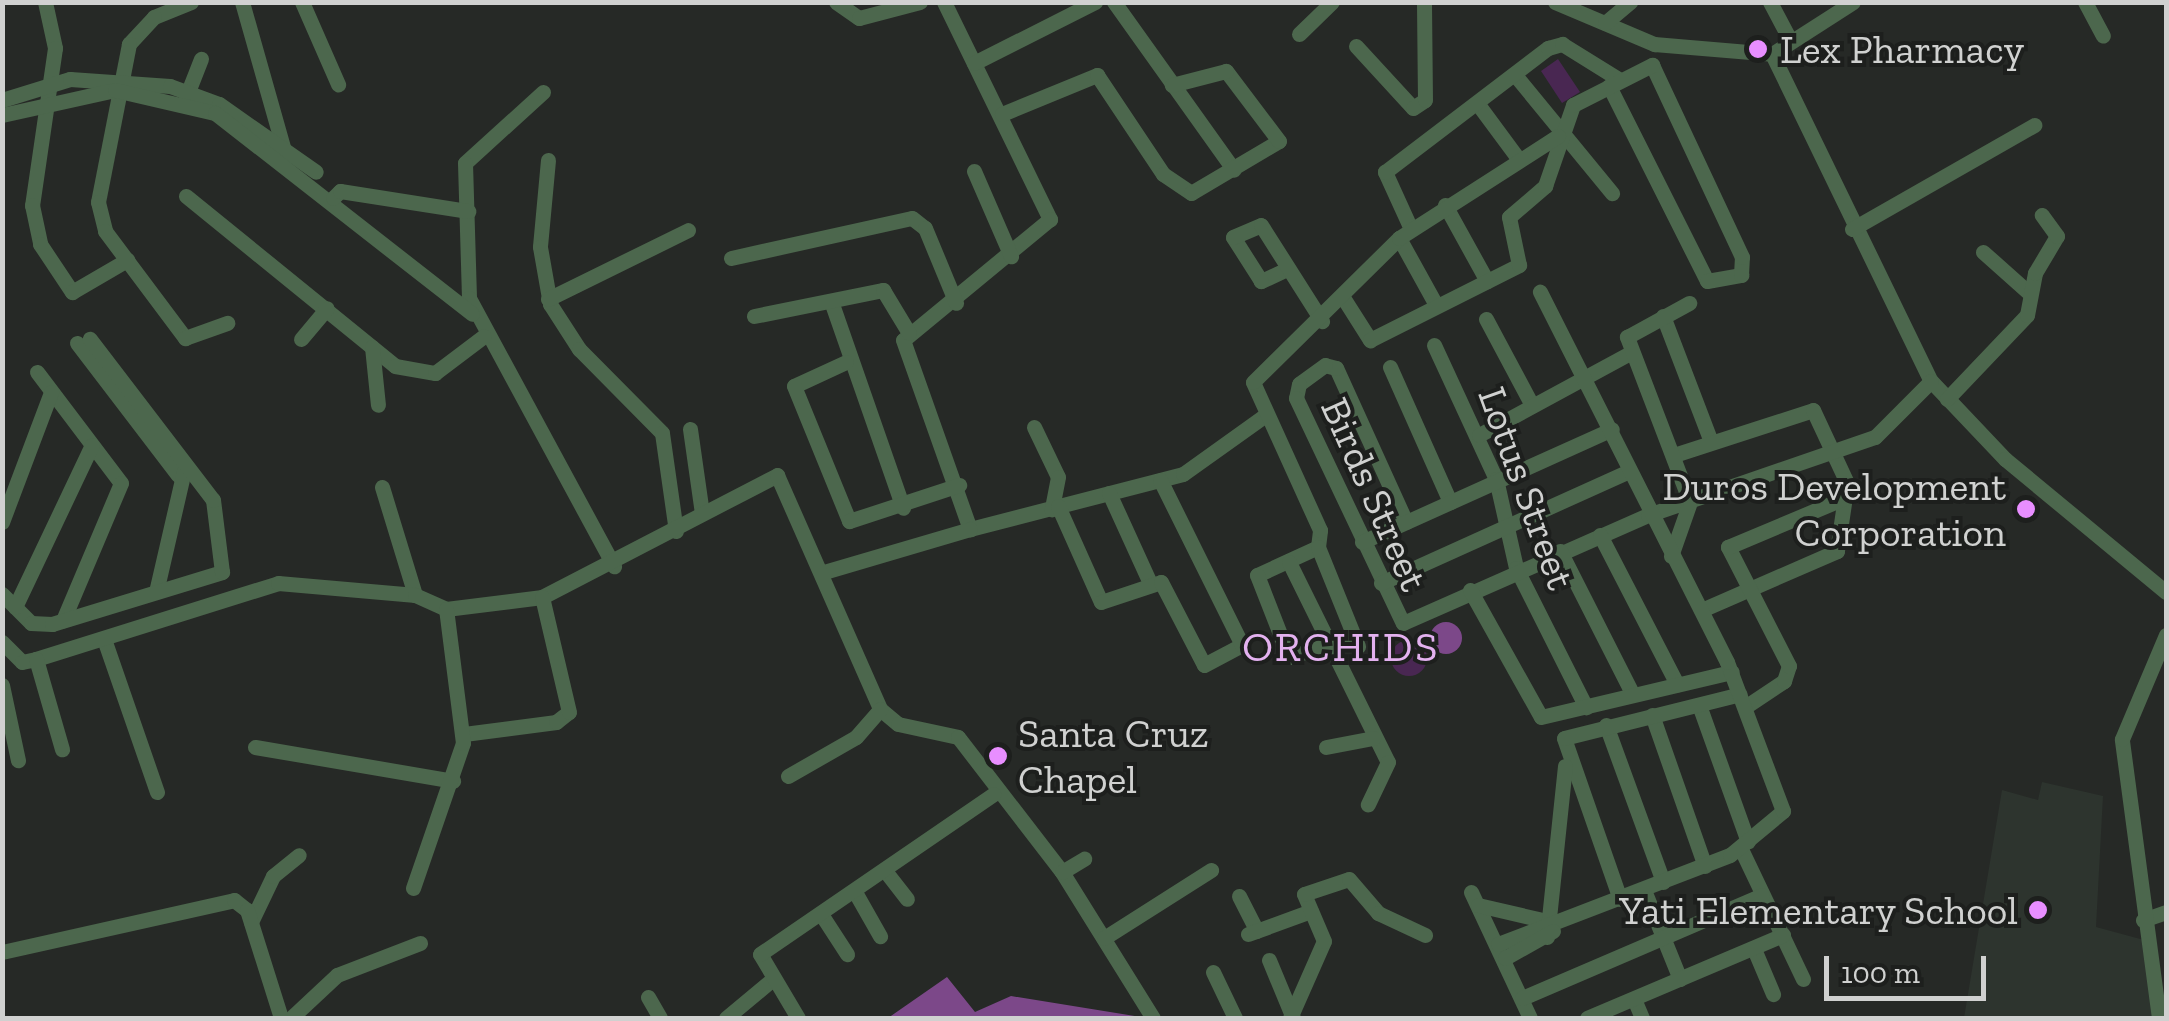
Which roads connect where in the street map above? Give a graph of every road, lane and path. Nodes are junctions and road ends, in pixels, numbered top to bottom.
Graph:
1 (45, 2) edge
2 (191, 2) edge
3 (242, 2) edge
4 (302, 2) edge
5 (836, 2) edge
6 (920, 2) edge
7 (1094, 2) edge
8 (1114, 2) edge
9 (1332, 2) edge
10 (1424, 2) edge
11 (1555, 2) edge
12 (1630, 2) edge
13 (1770, 2) edge
14 (1853, 2) edge
15 (2085, 2) edge
16 (950, 4) edge
17 (875, 8) edge
18 (1606, 23) junction
19 (1299, 34) dead end
20 (2103, 36) dead end
21 (1790, 40) junction
22 (1654, 44) junction
23 (1356, 46) dead end
24 (1772, 54) junction
25 (200, 59) dead end
26 (974, 63) junction
27 (1421, 65) junction
28 (1652, 66) junction
29 (1515, 75) junction
30 (1393, 80) junction
31 (1615, 83) junction
32 (338, 84) dead end
33 (122, 85) junction
34 (1172, 85) junction
35 (50, 90) junction
36 (542, 92) dead end
37 (186, 96) junction
38 (2, 100) edge
39 (1478, 103) junction
40 (1002, 114) junction
41 (2, 115) edge
42 (2034, 125) dead end
43 (1558, 136) junction
44 (281, 150) junction
45 (1517, 157) junction
46 (548, 160) dead end
47 (1234, 170) junction
48 (974, 171) dead end
49 (1612, 192) dead end
50 (336, 194) junction
51 (186, 196) dead end
52 (1445, 206) junction
53 (468, 211) junction
54 (2042, 215) dead end
55 (1852, 229) junction
56 (688, 230) dead end
57 (1405, 233) junction
58 (1983, 252) dead end
59 (1011, 256) junction
60 (731, 258) dead end
61 (127, 260) junction
62 (1288, 269) dead end
63 (1487, 280) junction
64 (1540, 292) dead end
65 (2029, 294) junction
66 (548, 299) junction
67 (1344, 299) junction
68 (831, 301) junction
69 (956, 303) junction
70 (1689, 303) dead end
71 (1436, 305) junction
72 (470, 306) junction
73 (326, 308) junction
74 (754, 316) dead end
75 (1663, 316) junction
76 (1486, 319) dead end
77 (1322, 320) junction
78 (227, 323) dead end
79 (909, 333) junction
80 (484, 336) junction
81 (301, 339) dead end
82 (83, 341) dead end
83 (1434, 345) dead end
84 (372, 347) junction
85 (1632, 352) junction
86 (846, 362) junction
87 (1390, 367) dead end
88 (37, 372) dead end
89 (1586, 378) junction
90 (1931, 381) junction
91 (51, 392) junction
92 (1947, 399) junction
93 (378, 405) dead end
94 (1532, 405) junction
95 (1264, 416) junction
96 (1034, 427) dead end
97 (690, 429) dead end
98 (1612, 429) junction
99 (1478, 435) junction
100 (1712, 442) junction
101 (92, 445) junction
102 (1836, 452) junction
103 (1674, 455) junction
104 (1629, 471) junction
105 (184, 472) junction
106 (1160, 480) junction
107 (1496, 480) junction
108 (959, 485) junction
109 (382, 488) dead end
110 (1109, 494) junction
111 (1847, 497) junction
112 (1450, 502) junction
113 (1690, 502) junction
114 (903, 508) junction
115 (1055, 508) junction
116 (702, 513) junction
117 (1648, 514) junction
118 (2, 522) edge
119 (1406, 522) junction
120 (1507, 523) junction
121 (970, 529) junction
122 (676, 531) junction
123 (1600, 535) junction
124 (1362, 542) junction
125 (1318, 547) junction
126 (1560, 551) junction
127 (1671, 556) junction
128 (1289, 562) junction
129 (614, 566) junction
130 (1516, 568) junction
131 (824, 572) junction
132 (1150, 583) junction
133 (1380, 583) junction
134 (1470, 590) junction
135 (1744, 590) junction
136 (155, 592) junction
137 (2166, 592) edge
138 (2, 594) edge
139 (416, 595) junction
140 (542, 598) junction
141 (15, 607) junction
142 (446, 608) junction
143 (1701, 610) junction
144 (63, 620) junction
145 (154, 624) junction
146 (2166, 635) edge
147 (104, 638) junction
148 (2, 642) edge
149 (1329, 646) junction
150 (36, 659) junction
151 (1732, 672) junction
152 (1677, 684) junction
153 (2, 686) edge
154 (1633, 695) junction
155 (1742, 700) junction
156 (1699, 705) junction
157 (1586, 707) junction
158 (880, 709) junction
159 (1652, 714) junction
160 (1606, 725) junction
161 (464, 734) junction
162 (1373, 738) junction
163 (256, 747) dead end
164 (1326, 748) dead end
165 (62, 749) dead end
166 (1565, 757) junction
167 (18, 760) dead end
168 (788, 776) dead end
169 (453, 781) junction
170 (157, 792) dead end
171 (994, 794) junction
172 (1368, 804) dead end
173 (1744, 845) junction
174 (299, 855) dead end
175 (1084, 859) dead end
176 (1705, 866) junction
177 (1211, 870) dead end
178 (886, 872) junction
179 (1062, 872) junction
180 (1664, 882) junction
181 (413, 888) dead end
182 (1644, 890) junction
183 (855, 892) junction
184 (1762, 895) junction
185 (1240, 896) dead end
186 (907, 899) dead end
187 (1620, 899) junction
188 (1312, 911) junction
189 (2166, 912) edge
190 (821, 914) junction
191 (2143, 920) junction
192 (251, 922) junction
193 (1553, 926) junction
194 (1425, 935) dead end
195 (880, 936) dead end
196 (1666, 936) junction
197 (1782, 936) junction
198 (1104, 938) junction
199 (420, 943) dead end
200 (1754, 949) junction
201 (1501, 951) junction
202 (2, 952) edge
203 (847, 954) dead end
204 (1268, 960) dead end
205 (1212, 972) dead end
206 (774, 978) junction
207 (1803, 978) dead end
208 (1680, 979) junction
209 (1774, 994) dead end
210 (648, 997) dead end
211 (1522, 998) junction
212 (1634, 999) junction
213 (281, 1018) edge
214 (291, 1018) edge
215 (660, 1018) edge
216 (726, 1018) edge
217 (798, 1018) edge
218 (1153, 1018) edge
219 (1235, 1018) edge
220 (1291, 1018) edge
221 (1530, 1018) edge
222 (1587, 1018) edge
223 (1642, 1018) edge
224 (2159, 1018) edge

1 - 35 street
2 - 33 street
3 - 44 street
4 - 32 street
5 - 17 street
6 - 17 street
7 - 26 street
8 - 34 street
9 - 19 street
10 - 27 street
11 - 18 street
12 - 18 street
13 - 21 street
14 - 21 street
15 - 20 street
16 - 26 street
18 - 22 street
21 - 24 street
22 - 24 street
22 - 28 street
23 - 30 street
24 - 55 street
25 - 37 street
26 - 40 street
27 - 30 street
27 - 30 street
28 - 31 street
28 - 31 street
29 - 31 street
29 - 39 street
29 - 43 street
31 - 43 street
33 - 35 street
33 - 37 street
33 - 61 street
34 - 47 street
34 - 47 street
35 - 38 street
35 - 41 street
35 - 61 street
36 - 53 street
37 - 44 street
39 - 45 street
39 - 57 street
40 - 47 street
40 - 59 street
42 - 55 street
43 - 45 street
43 - 49 street
43 - 63 street
44 - 50 street
45 - 52 street
46 - 66 street
48 - 59 street
50 - 53 street
50 - 72 street
51 - 73 street
52 - 57 street
52 - 63 street
53 - 72 street
54 - 65 street
55 - 90 street
56 - 66 street
57 - 67 street
57 - 71 street
58 - 65 street
59 - 69 street
60 - 69 street
61 - 78 street
62 - 77 street
63 - 71 street
64 - 89 street
65 - 92 street
66 - 122 street
67 - 71 street
67 - 77 street
68 - 74 street
68 - 79 street
68 - 86 street
69 - 79 street
70 - 75 street
72 - 80 street
73 - 81 street
73 - 84 street
75 - 85 street
75 - 100 street
76 - 94 street
77 - 95 street
79 - 108 street
80 - 84 street
80 - 129 street
82 - 105 street
83 - 99 street, Lotus Street
84 - 93 street
85 - 89 street
85 - 103 street
86 - 114 street
86 - 114 street
87 - 112 street
88 - 91 street
89 - 94 street
89 - 98 street
90 - 92 street
90 - 102 street
91 - 101 street
91 - 118 street
92 - 137 street
94 - 99 street
95 - 106 street
95 - 125 street
96 - 115 street
97 - 116 street
98 - 104 street
98 - 107 street
99 - 107 street, Lotus Street
100 - 102 street
100 - 103 street
101 - 141 street
101 - 144 street
102 - 111 street
102 - 113 street
103 - 113 street
104 - 117 street
104 - 120 street
105 - 136 street
105 - 136 street
106 - 110 street
106 - 132 street
107 - 112 street
107 - 120 street, Lotus Street
108 - 114 street
108 - 121 street
109 - 139 street
110 - 115 street
110 - 132 street
111 - 135 street
111 - 135 street
112 - 119 street
113 - 117 street
113 - 127 street
115 - 121 street
115 - 132 street
116 - 122 street
116 - 131 street
117 - 123 street
117 - 127 street
119 - 124 street
119 - 124 street, Birds Street
120 - 130 street, Lotus Street
120 - 133 street
121 - 131 street
122 - 129 street
123 - 126 street
123 - 152 street
124 - 133 street, Birds Street
125 - 128 street
125 - 149 street
126 - 130 street
126 - 154 street
127 - 143 street
128 - 149 street
128 - 149 street
129 - 140 street
130 - 134 street
130 - 157 street, Lotus Street
131 - 158 street
133 - 134 street, Birds Street
134 - 157 street
135 - 143 street
135 - 155 street
136 - 144 street
136 - 145 street
138 - 141 street
139 - 142 street
139 - 145 street
140 - 142 street
140 - 161 street
141 - 144 street
142 - 161 street
143 - 151 street
145 - 147 street
146 - 191 street
147 - 150 street
147 - 170 street
148 - 150 street
149 - 162 street
150 - 165 street
151 - 152 street
151 - 155 street
152 - 154 street
153 - 167 street
154 - 157 street
155 - 156 street
155 - 173 street
156 - 159 street
156 - 173 street
158 - 168 street
158 - 171 street
159 - 160 street
159 - 176 street
160 - 166 street
160 - 180 street
161 - 169 street
162 - 164 street
162 - 172 street
163 - 169 street
166 - 187 street
166 - 193 street
169 - 181 street
171 - 178 street
171 - 179 street
173 - 176 street
173 - 184 street
174 - 192 street
175 - 179 street
176 - 180 street
177 - 198 street
178 - 183 street
178 - 186 street
179 - 198 street
180 - 182 street
182 - 187 street
182 - 196 street
183 - 190 street
183 - 195 street
184 - 196 street
184 - 197 street
185 - 188 street
187 - 193 street
188 - 194 street
188 - 220 street
189 - 191 street
190 - 203 street
190 - 206 street
191 - 224 street
192 - 202 street
192 - 213 street
193 - 201 street
193 - 201 street
196 - 208 street
196 - 211 street
197 - 200 street
197 - 207 street
198 - 218 street
199 - 214 street
200 - 208 street
200 - 209 street
201 - 211 street
204 - 220 street
205 - 219 street
206 - 216 street
206 - 217 street
208 - 212 street
210 - 215 street
211 - 221 street
212 - 222 street
212 - 223 street

